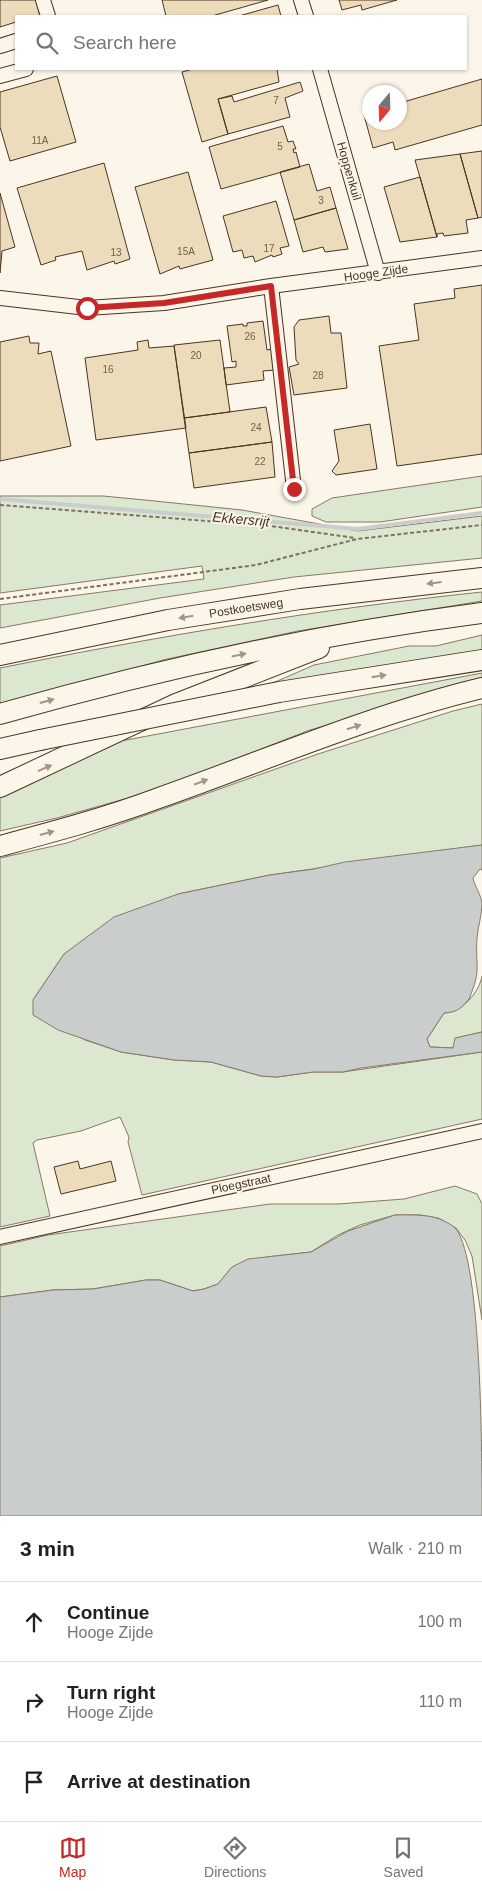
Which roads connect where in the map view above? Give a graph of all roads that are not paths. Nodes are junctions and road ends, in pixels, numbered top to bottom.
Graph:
1 (43, 0) edge
2 (301, 0) edge
3 (48, 15) edge
4 (306, 15) edge
5 (15, 41) edge
6 (0, 46) edge
7 (22, 70) edge
8 (320, 70) edge
9 (0, 76) edge
10 (482, 258) edge
11 (378, 272) junction
12 (271, 286) junction
13 (0, 298) edge
14 (294, 489) dead end
15 (482, 578) edge
16 (482, 612) edge
17 (364, 631) junction
18 (4, 653) edge
19 (482, 660) edge
20 (482, 688) edge
21 (0, 714) edge
22 (0, 749) edge
23 (0, 787) edge
24 (0, 846) edge
25 (482, 1131) edge
26 (0, 1237) edge

1 - 3 street
2 - 4 street
5 - 6 street
7 - 9 street
8 - 11 street, Hoppenkuil
10 - 11 street, Hooge Zijde
11 - 12 street, Hooge Zijde
12 - 13 street, Hooge Zijde
12 - 14 street
15 -> 18 highway, Postkoetsweg
16 - 17 highway
21 -> 17 highway
23 -> 17 highway
22 -> 19 highway, bridge
24 -> 20 highway
25 - 26 street, Ploegstraat

